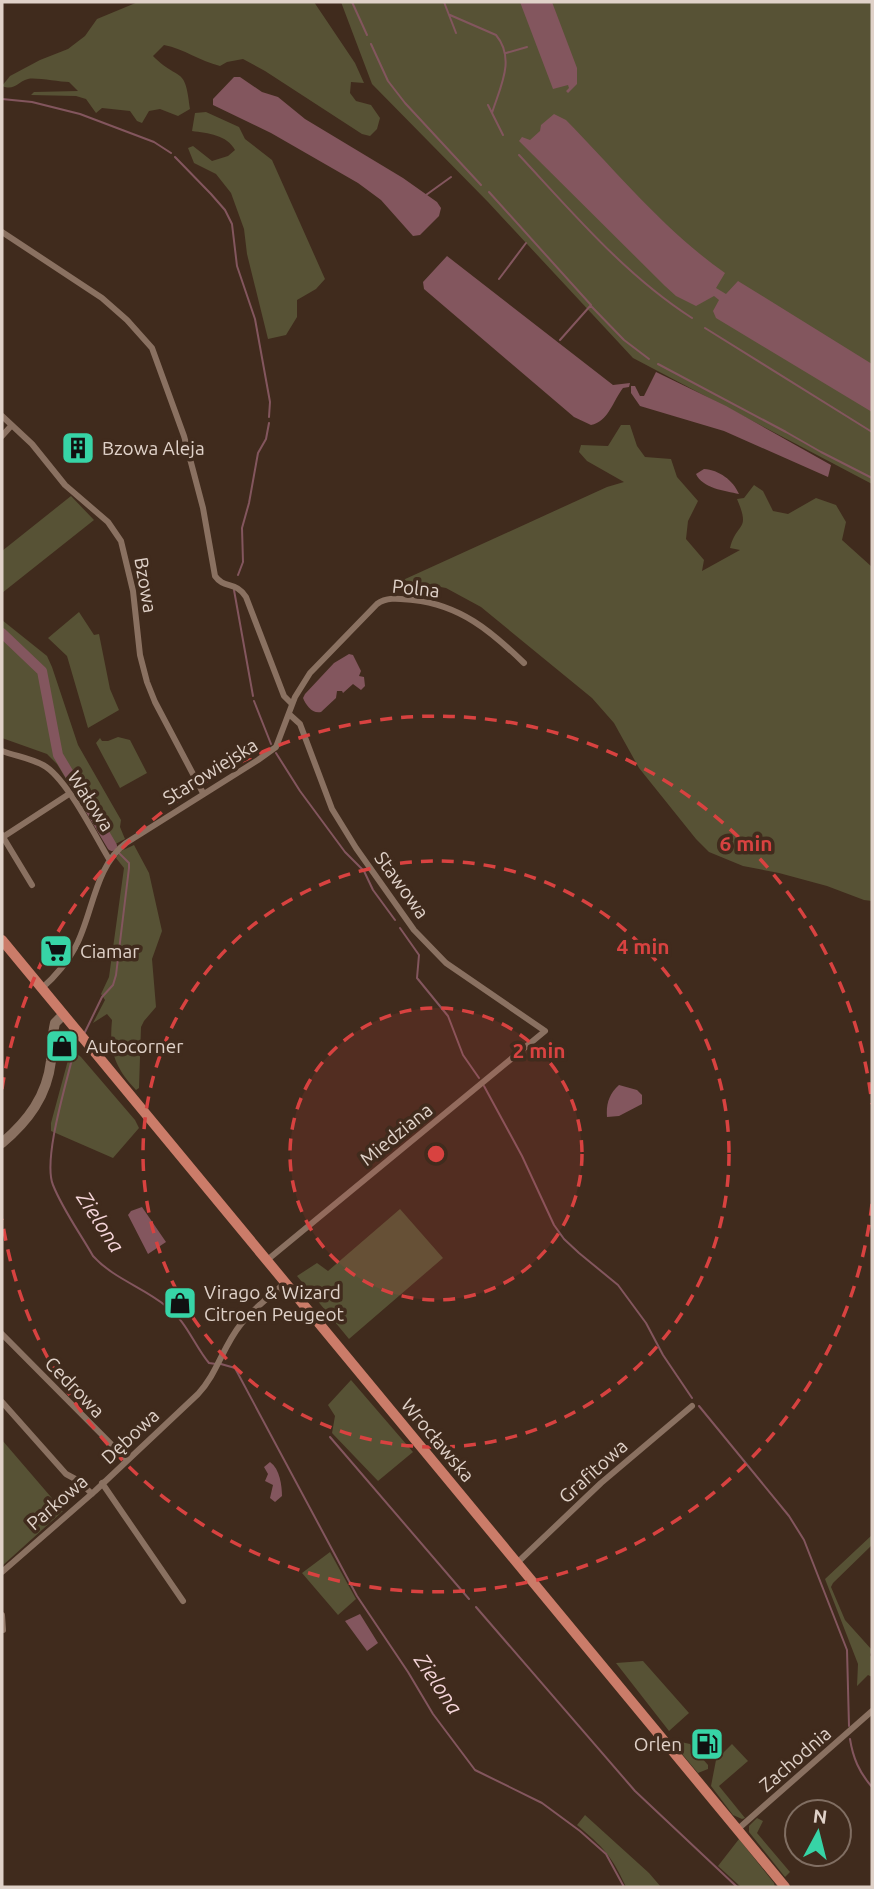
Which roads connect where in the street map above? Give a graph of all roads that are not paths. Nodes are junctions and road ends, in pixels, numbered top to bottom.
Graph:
1 (2, 232) edge
2 (2, 416) edge
3 (11, 426) junction
4 (2, 436) edge
5 (524, 663) dead end
6 (292, 704) junction
7 (289, 714) junction
8 (2, 751) edge
9 (68, 792) junction
10 (203, 793) junction
11 (2, 836) edge
12 (111, 857) junction
13 (32, 885) dead end
14 (2, 940) edge
15 (41, 989) junction
16 (63, 1015) junction
17 (545, 1031) joint
18 (2, 1143) edge
19 (266, 1261) junction
20 (285, 1283) junction
21 (2, 1334) edge
22 (2, 1402) edge
23 (692, 1406) dead end
24 (127, 1460) junction
25 (103, 1483) junction
26 (92, 1494) junction
27 (517, 1562) junction
28 (2, 1572) edge
29 (183, 1601) dead end
30 (2, 1615) edge
31 (3, 1630) edge
32 (872, 1711) edge
33 (738, 1829) junction
34 (785, 1887) edge

1 - 6 street
2 - 3 street, Bzowa
3 - 4 street
3 - 10 street, Bzowa
5 - 6 street, Polna
6 - 7 street, Starowiejska
7 - 10 street, Starowiejska
7 - 17 street, Stawowa
8 - 9 street, Wałowa
9 - 11 street
9 - 12 street, Wałowa
10 - 12 street, Starowiejska
11 - 13 street
12 - 15 street, Starowiejska
14 - 15 main road, Wrocławska
15 - 16 main road, Wrocławska
16 - 18 street
16 - 19 main road, Wrocławska
17 - 19 street, Miedziana
19 - 20 main road, Wrocławska
20 - 24 street, Dębowa
20 - 27 main road, Wrocławska
21 - 24 street, Cedrowa
22 - 26 street
23 - 27 street, Grafitowa
24 - 25 street, Dębowa
25 - 26 street, Parkowa
25 - 29 street, Dębowa
26 - 28 street, Parkowa
27 - 33 main road, Wrocławska
30 - 31 street
32 - 33 street, Zachodnia
33 - 34 main road, Wrocławska

